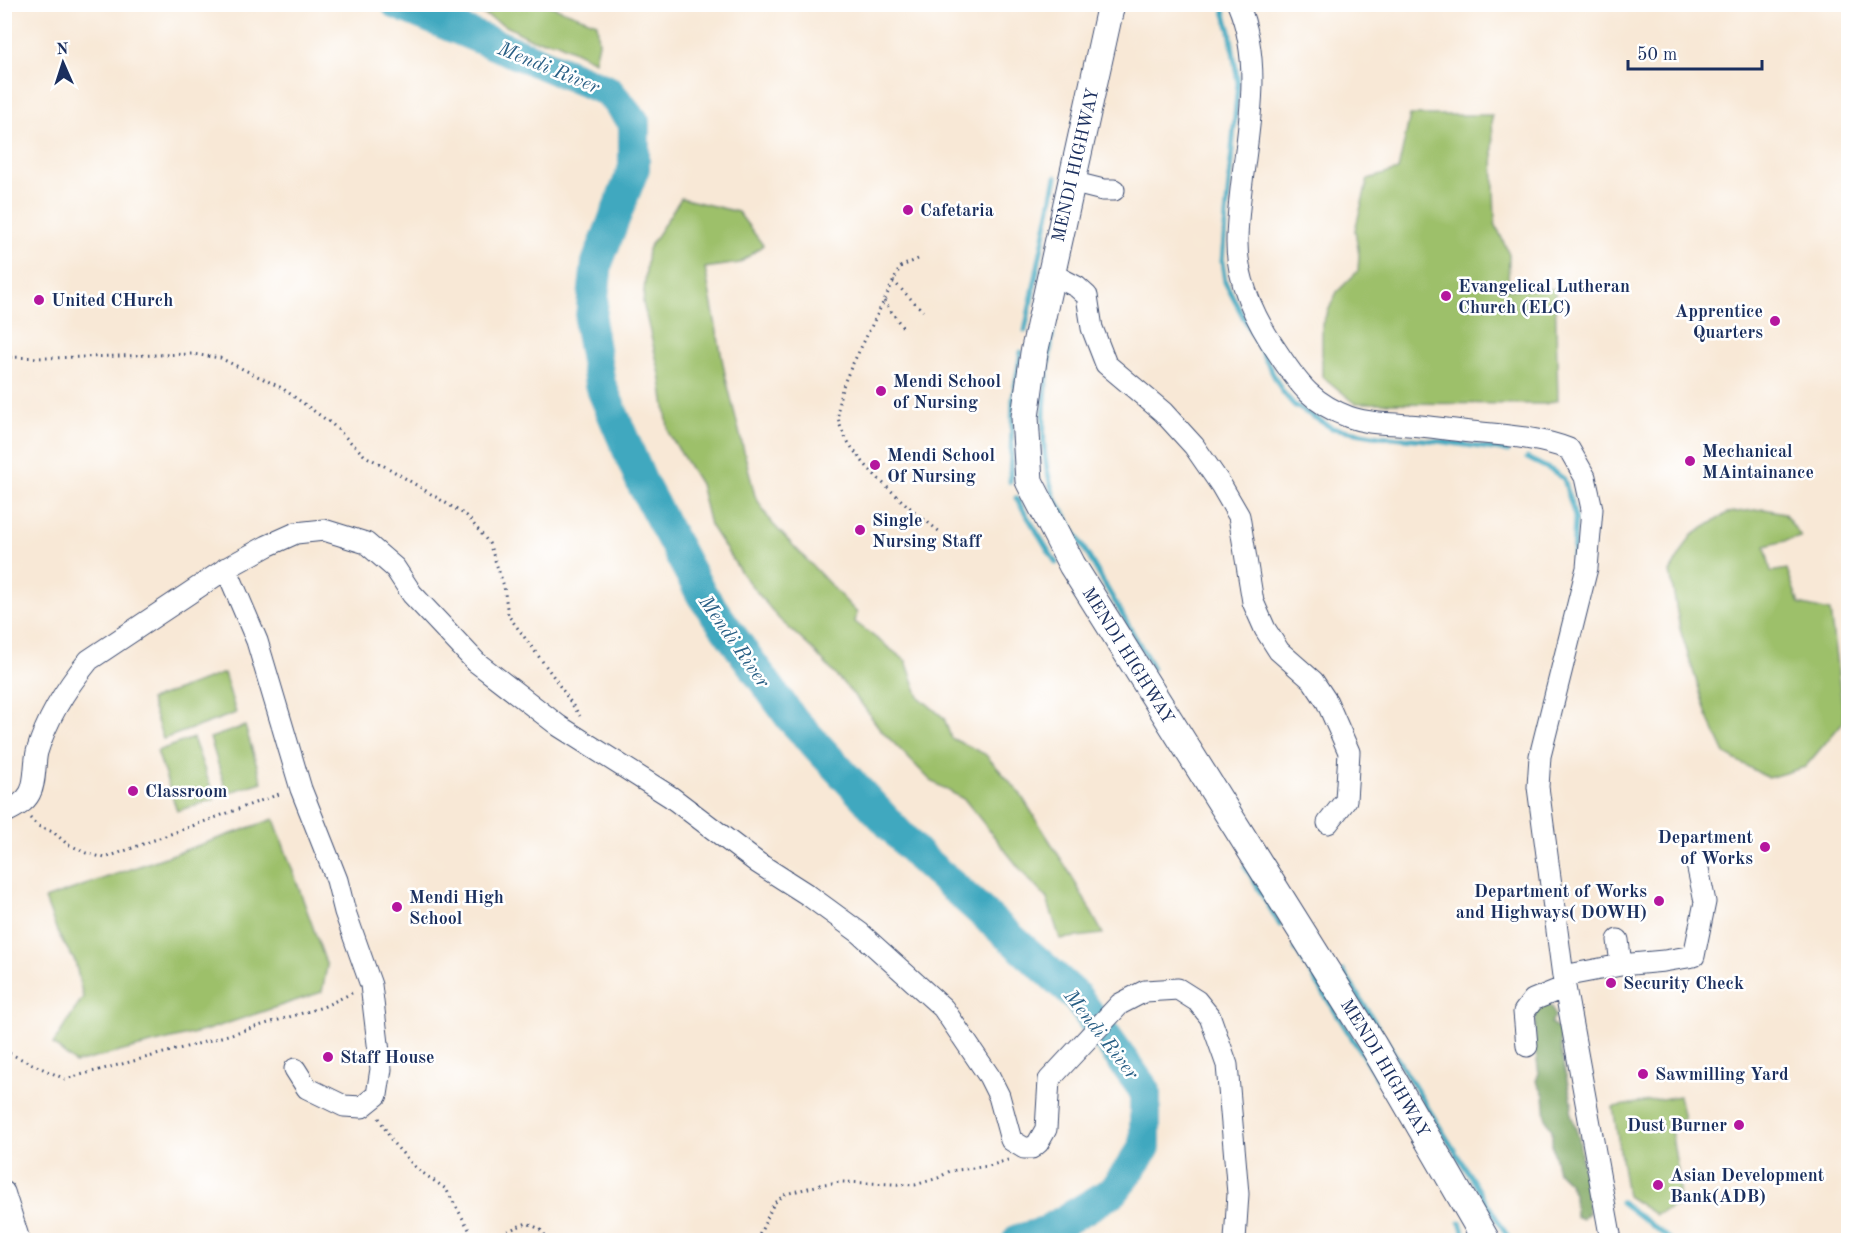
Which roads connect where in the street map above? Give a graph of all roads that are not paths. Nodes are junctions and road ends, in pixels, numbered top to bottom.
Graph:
1 (1111, 4) edge
2 (1238, 4) edge
3 (1071, 182) junction
4 (1114, 190) dead end
5 (1050, 273) junction
6 (226, 568) junction
7 (12, 809) edge
8 (1328, 823) dead end
9 (1697, 864) dead end
10 (1618, 940) dead end
11 (1621, 965) junction
12 (1564, 981) junction
13 (1527, 1046) dead end
14 (295, 1069) dead end
15 (4, 1192) edge
16 (19, 1240) edge
17 (1235, 1240) edge
18 (1486, 1240) edge
19 (1611, 1240) edge

1 - 3 main road, MENDI HIGHWAY
2 - 12 street
3 - 4 street
3 - 5 main road, MENDI HIGHWAY
5 - 8 street
5 - 18 main road, MENDI HIGHWAY
6 - 7 street
6 - 14 street
6 - 17 street
9 - 11 street
10 - 11 street
11 - 12 street
12 - 13 street
12 - 19 street
15 - 16 street

